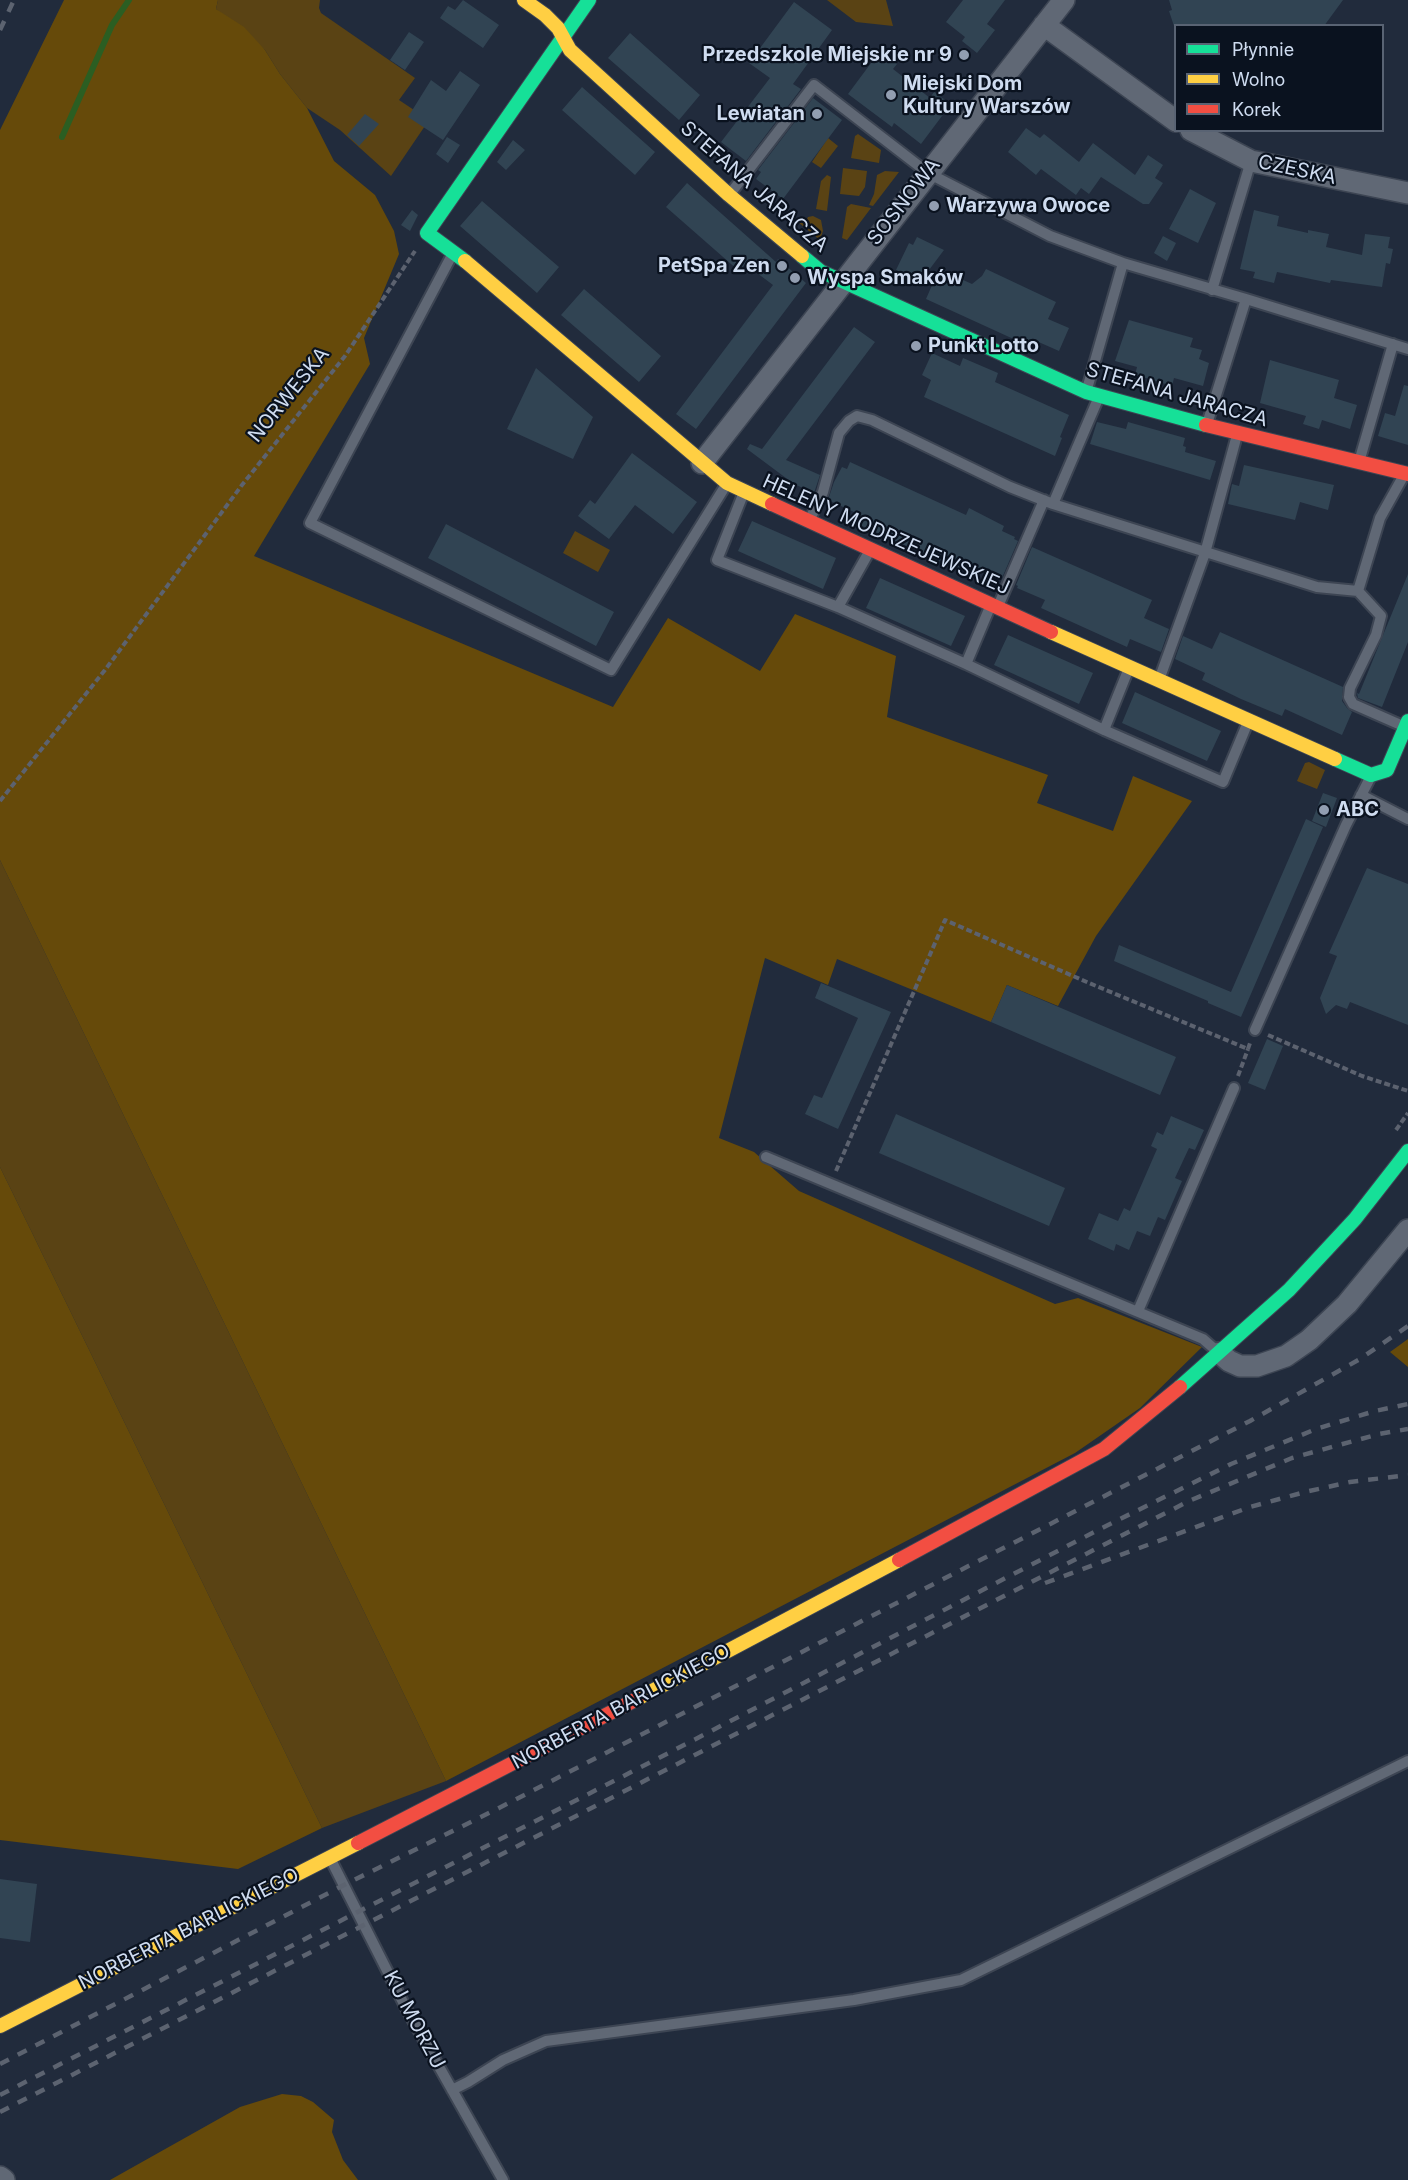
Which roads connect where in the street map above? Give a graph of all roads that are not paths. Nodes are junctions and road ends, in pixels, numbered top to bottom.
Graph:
1 (524, 0) edge
2 (590, 0) edge
3 (1064, 0) edge
4 (1044, 25) junction
5 (562, 36) junction
6 (1174, 120) edge
7 (1195, 132) edge
8 (1251, 161) junction
9 (928, 173) junction
10 (1408, 193) edge
11 (729, 195) junction
12 (454, 252) junction
13 (1123, 264) junction
14 (842, 281) junction
15 (1212, 290) junction
16 (1246, 298) junction
17 (1393, 344) junction
18 (1408, 349) edge
19 (1093, 394) junction
20 (1207, 426) junction
21 (1237, 434) junction
22 (1359, 462) junction
23 (702, 463) junction
24 (1406, 474) edge
25 (727, 483) junction
26 (744, 492) junction
27 (1049, 502) junction
28 (808, 522) junction
29 (871, 549) junction
30 (1205, 553) junction
31 (1358, 591) junction
32 (995, 606) junction
33 (838, 607) junction
34 (966, 663) junction
35 (1129, 668) junction
36 (1159, 681) junction
37 (1248, 721) junction
38 (1407, 724) edge
39 (1104, 730) junction
40 (1371, 775) junction
41 (1361, 795) junction
42 (1408, 819) edge
43 (1255, 1029) road end
44 (1234, 1088) road end
45 (1408, 1151) edge
46 (766, 1157) dead end
47 (1408, 1230) edge
48 (1138, 1311) junction
49 (1220, 1353) junction
50 (1408, 1761) edge
51 (330, 1858) junction
52 (0, 2026) edge
53 (452, 2090) junction
54 (0, 2177) edge
55 (4, 2180) edge
56 (503, 2180) edge

1 - 5 street, STEFANA JARACZA
2 - 5 street
3 - 4 street, SOSNOWA
4 - 6 street
4 - 9 street, SOSNOWA
5 - 11 street, STEFANA JARACZA
5 - 12 street, HELENY MODRZEJEWSKIEJ
7 - 8 street, CZESKA
8 - 10 street, CZESKA
8 - 15 lane
9 - 11 lane
9 - 13 lane
9 - 14 street, SOSNOWA
11 - 14 street, STEFANA JARACZA
12 - 23 street, HELENY MODRZEJEWSKIEJ
12 - 25 lane
13 - 15 lane
13 - 19 lane
14 - 19 street, STEFANA JARACZA
14 - 23 street, SOSNOWA
15 - 16 lane
16 - 17 lane
16 - 20 lane
17 - 18 lane
17 - 22 lane
19 - 20 street, STEFANA JARACZA
19 - 27 lane
20 - 21 street, STEFANA JARACZA
21 - 22 street, STEFANA JARACZA
21 - 30 lane
22 - 24 street, STEFANA JARACZA
23 - 25 street, HELENY MODRZEJEWSKIEJ
24 - 31 lane
25 - 26 street, HELENY MODRZEJEWSKIEJ
26 - 28 street, HELENY MODRZEJEWSKIEJ
26 - 33 lane
27 - 28 lane
27 - 30 lane
27 - 32 lane
28 - 29 street, HELENY MODRZEJEWSKIEJ
29 - 32 street, HELENY MODRZEJEWSKIEJ
29 - 33 lane
30 - 31 lane
30 - 36 lane
31 - 38 lane
32 - 34 lane
32 - 35 street, HELENY MODRZEJEWSKIEJ
33 - 34 lane
34 - 39 lane
35 - 36 street, HELENY MODRZEJEWSKIEJ
35 - 39 lane
36 - 37 street, HELENY MODRZEJEWSKIEJ
37 - 39 lane
37 - 40 street, HELENY MODRZEJEWSKIEJ
38 - 40 street
40 - 41 lane
41 - 42 lane
41 - 43 lane
44 - 48 lane
45 - 49 street, NORBERTA BARLICKIEGO
46 - 48 lane
47 - 49 street
48 - 49 lane
49 - 51 street, NORBERTA BARLICKIEGO
50 - 53 lane
51 - 52 street, NORBERTA BARLICKIEGO
51 - 53 lane, KU MORZU
53 - 56 lane, KU MORZU
54 - 55 street

